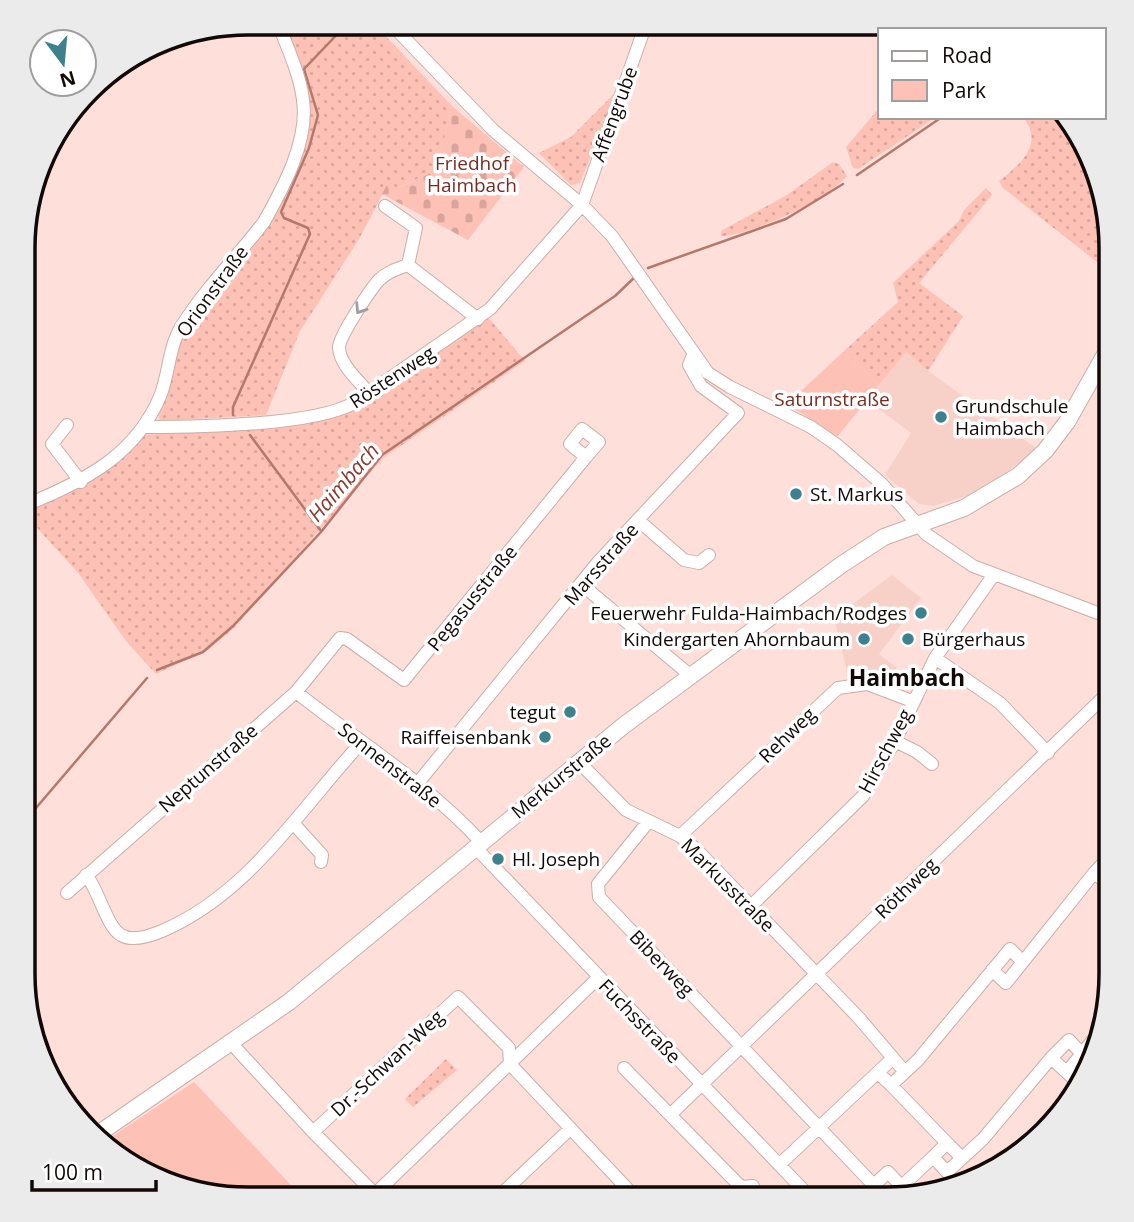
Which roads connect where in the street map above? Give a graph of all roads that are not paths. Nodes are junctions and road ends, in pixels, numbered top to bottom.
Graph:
1 (282, 35) edge
2 (402, 35) edge
3 (642, 35) edge
4 (582, 205) junction
5 (385, 206) dead end
6 (408, 265) junction
7 (478, 319) junction
8 (693, 355) junction
9 (1099, 365) edge
10 (369, 393) junction
11 (67, 425) dead end
12 (145, 427) junction
13 (586, 457) dead end
14 (81, 482) junction
15 (35, 501) edge
16 (638, 520) junction
17 (917, 523) junction
18 (709, 555) dead end
19 (993, 576) junction
20 (581, 584) junction
21 (1099, 614) edge
22 (344, 638) joint
23 (935, 659) junction
24 (690, 675) junction
25 (296, 692) junction
26 (912, 701) junction
27 (1099, 702) edge
28 (895, 741) junction
29 (361, 743) junction
30 (1048, 753) junction
31 (578, 761) junction
32 (932, 764) dead end
33 (417, 784) junction
34 (648, 822) junction
35 (293, 823) junction
36 (680, 836) junction
37 (478, 845) junction
38 (321, 862) dead end
39 (1099, 869) edge
40 (1094, 873) junction
41 (86, 875) junction
42 (1099, 877) edge
43 (67, 893) dead end
44 (751, 906) junction
45 (1024, 962) junction
46 (992, 970) junction
47 (816, 975) junction
48 (598, 978) junction
49 (742, 1046) junction
50 (226, 1048) junction
51 (1083, 1054) joint
52 (1051, 1058) junction
53 (892, 1059) junction
54 (510, 1063) junction
55 (624, 1068) dead end
56 (904, 1071) junction
57 (1067, 1072) junction
58 (878, 1073) junction
59 (1072, 1077) edge
60 (700, 1085) junction
61 (891, 1085) junction
62 (671, 1114) junction
63 (817, 1128) junction
64 (570, 1129) junction
65 (103, 1130) edge
66 (313, 1132) junction
67 (947, 1143) junction
68 (933, 1157) junction
69 (962, 1158) junction
70 (779, 1165) junction
71 (874, 1185) junction
72 (753, 1186) dead end
73 (902, 1186) joint
74 (368, 1187) edge
75 (386, 1187) edge
76 (509, 1187) edge
77 (626, 1187) edge
78 (800, 1187) edge
79 (876, 1187) edge

1 - 12 street, Orionstraße
2 - 4 street
3 - 4 street, Affengrube
4 - 7 street, Röstenweg
4 - 8 street
5 - 6 street
6 - 7 street
6 -> 10 street
7 - 10 street, Röstenweg
8 - 16 street, Marsstraße
8 - 17 street
9 - 17 main road, Merkurstraße
10 - 12 street, Röstenweg
11 - 14 street
12 - 14 street, Orionstraße
13 - 22 street, Pegasusstraße
14 - 15 street, Orionstraße
16 - 18 street
16 - 20 street, Marsstraße
17 - 19 street
17 - 24 main road, Merkurstraße
19 - 21 street
19 - 23 street, Hirschweg
20 - 24 street
20 - 33 street, Marsstraße
22 - 25 street, Neptunstraße
23 - 26 street, Hirschweg
23 - 30 street
24 - 31 main road, Merkurstraße
25 - 29 street, Sonnenstraße
25 - 41 street, Neptunstraße
26 - 28 street, Hirschweg
26 - 36 street, Rehweg
27 - 30 street, Röthweg
28 - 32 street
28 - 44 street, Hirschweg
29 - 33 street, Sonnenstraße
29 - 35 street
30 - 47 street, Röthweg
31 - 34 street, Markusstraße
31 - 37 main road, Merkurstraße
33 - 37 street, Sonnenstraße
34 - 36 street, Markusstraße
34 - 49 street, Biberweg
35 - 38 street
35 - 41 street
36 - 44 street, Markusstraße
37 - 48 street, Fuchsstraße
37 - 50 main road, Merkurstraße
39 - 40 street
40 - 42 street
40 - 45 street
41 - 43 street, Neptunstraße
44 - 47 street, Markusstraße
45 - 46 street
45 - 46 street
46 - 56 street
47 - 49 street, Röthweg
47 - 53 street, Markusstraße
48 - 54 street
48 - 60 street, Fuchsstraße
49 - 60 street, Röthweg
49 - 63 street, Biberweg
50 - 65 main road, Merkurstraße
50 - 66 street
51 - 52 street
51 - 57 street
52 - 57 street
52 - 69 street
53 - 56 street, Markusstraße
53 - 58 street
54 - 64 street
54 - 66 street, Dr.-Schwan-Weg
54 - 75 street
55 - 62 street
56 - 61 street
57 - 59 street
58 - 61 street
58 - 63 street
60 - 62 street, Röthweg
60 - 70 street, Fuchsstraße
61 - 67 street
62 - 72 street
63 - 70 street
63 - 71 street, Biberweg
64 - 76 street
64 - 77 street
66 - 74 street
67 - 68 street
67 - 69 street
68 - 69 street
68 - 73 street
70 - 78 street, Fuchsstraße
71 - 73 street
71 - 79 street, Biberweg

